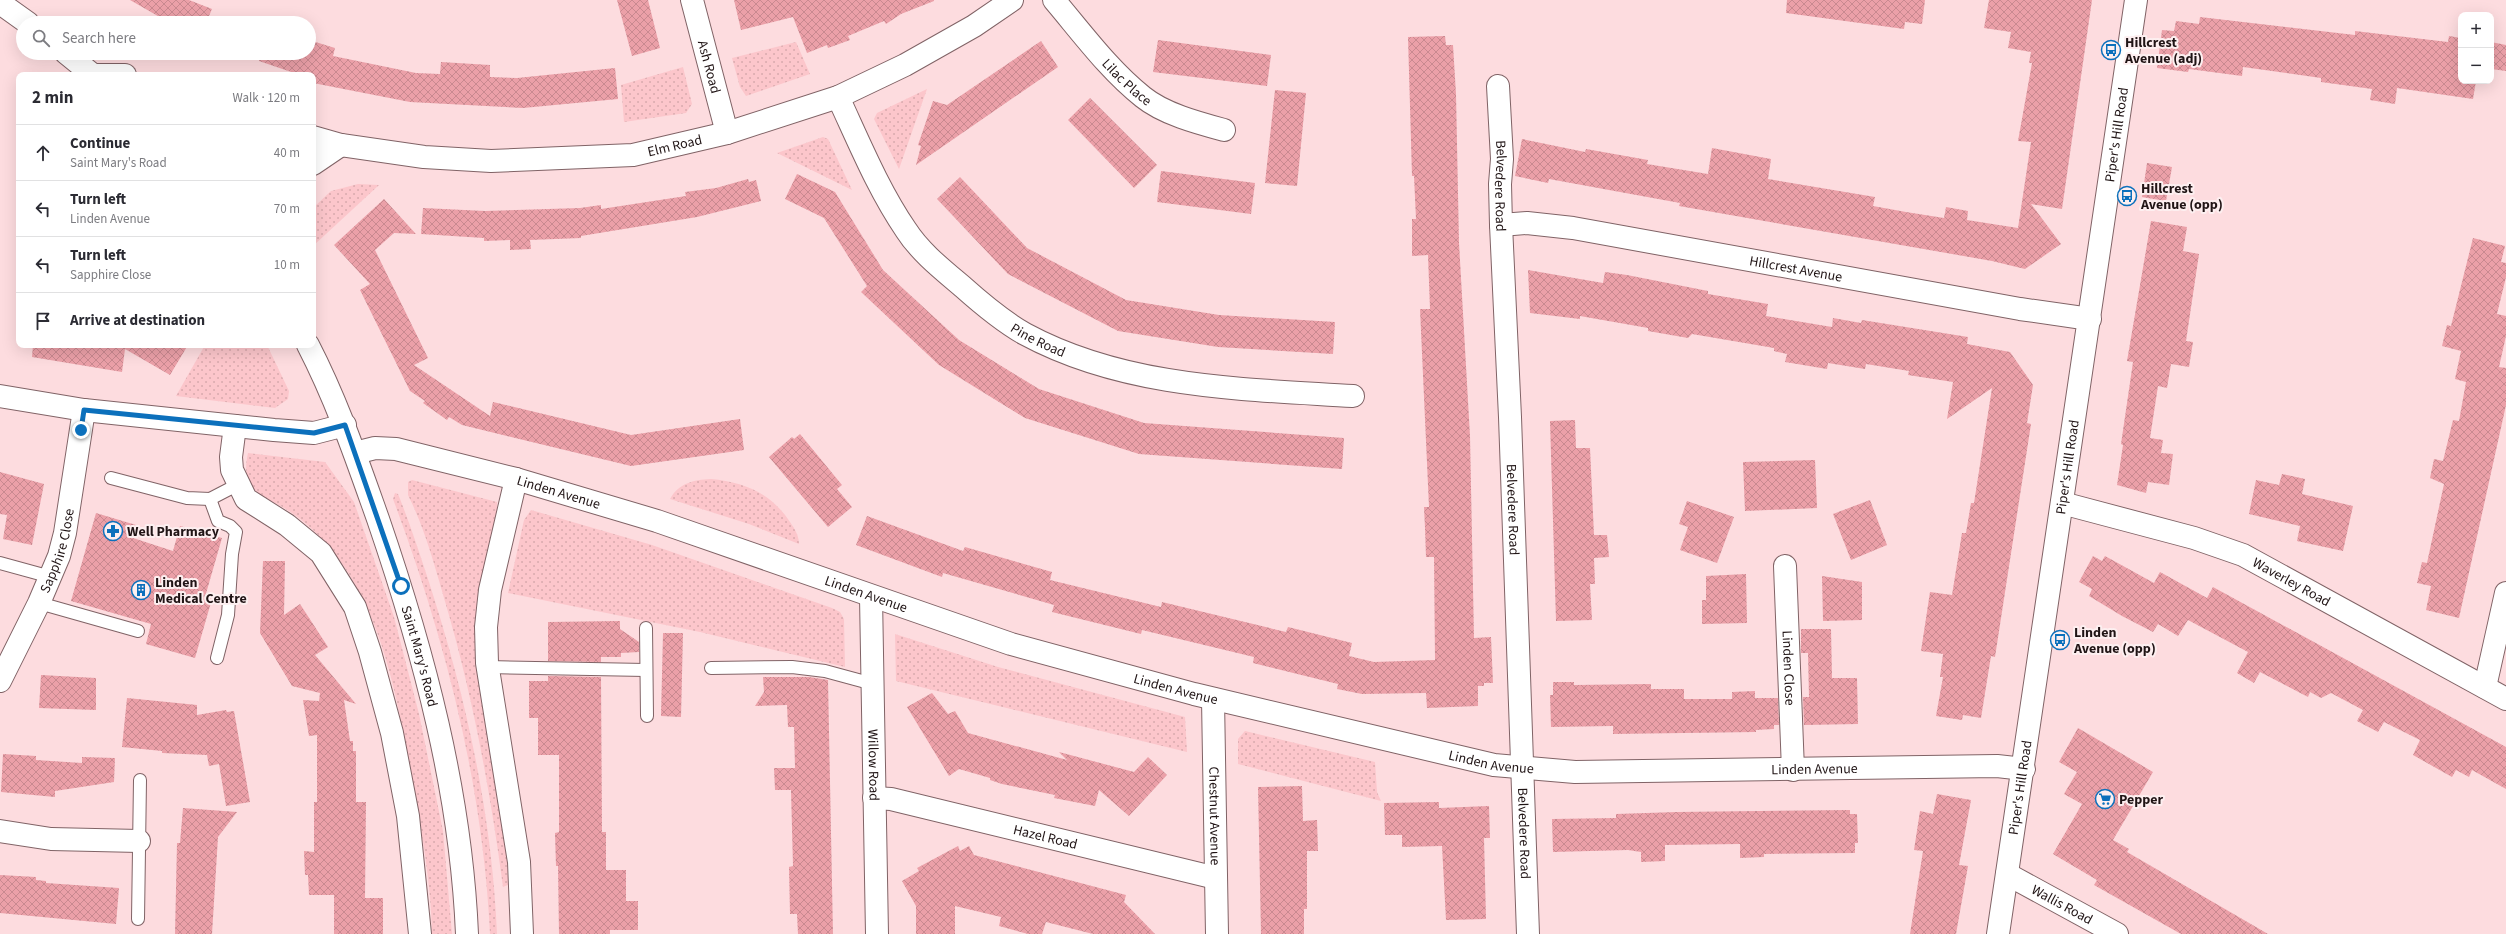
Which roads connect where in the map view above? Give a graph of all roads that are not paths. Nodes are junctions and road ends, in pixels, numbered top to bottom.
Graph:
1 (692, 0) edge
2 (1012, 0) edge
3 (1054, 0) edge
4 (2136, 0) edge
5 (0, 2) edge
6 (19, 16) edge
7 (75, 60) edge
8 (90, 72) edge
9 (1498, 86) dead end
10 (838, 97) junction
11 (1224, 130) dead end
12 (727, 133) junction
13 (316, 138) edge
14 (341, 145) junction
15 (316, 162) edge
16 (1501, 226) junction
17 (2090, 319) junction
18 (309, 348) edge
19 (0, 396) edge
20 (1353, 396) dead end
21 (84, 410) junction
22 (345, 425) junction
23 (235, 426) junction
24 (355, 453) junction
25 (111, 478) dead end
26 (516, 479) junction
27 (237, 485) junction
28 (210, 499) junction
29 (2062, 503) junction
30 (0, 563) edge
31 (1785, 566) dead end
32 (51, 577) junction
33 (2506, 593) edge
34 (871, 597) junction
35 (39, 603) junction
36 (646, 628) dead end
37 (138, 631) dead end
38 (217, 658) dead end
39 (488, 667) junction
40 (711, 668) dead end
41 (646, 670) junction
42 (0, 680) edge
43 (873, 684) junction
44 (2485, 687) junction
45 (1213, 699) junction
46 (2506, 699) edge
47 (647, 716) dead end
48 (1521, 768) junction
49 (2024, 769) junction
50 (1792, 770) junction
51 (140, 780) dead end
52 (874, 798) junction
53 (0, 831) edge
54 (139, 841) junction
55 (2007, 874) junction
56 (1216, 878) junction
57 (138, 919) dead end
58 (420, 934) edge
59 (466, 934) edge
60 (522, 934) edge
61 (877, 934) edge
62 (1217, 934) edge
63 (1528, 934) edge
64 (1998, 934) edge
65 (2117, 934) edge

1 - 12 street, Ash Road
2 - 10 street, Elm Road
3 - 11 street, Lilac Place
4 - 17 street, Piper's Hill Road
5 - 6 street
7 - 8 street
9 - 16 street, Belvedere Road
10 - 12 street, Elm Road
10 - 20 street, Pine Road
12 - 14 street, Elm Road
13 - 14 street, Elm Road
14 - 15 street
16 - 17 street, Hillcrest Avenue
16 - 48 street, Belvedere Road
17 - 29 street, Piper's Hill Road
18 - 22 street, Saint Mary's Road
19 - 21 street
21 - 23 street
21 - 32 street, Sapphire Close
22 - 23 street
22 - 24 street, Saint Mary's Road
23 - 27 street
24 - 26 street, Linden Avenue
24 - 59 street, Saint Mary's Road
25 - 28 lane
26 - 34 street, Linden Avenue
26 - 39 street
27 - 28 lane
27 - 58 street
28 - 38 lane
29 - 44 street, Waverley Road
29 - 49 street, Piper's Hill Road
30 - 32 lane
31 - 50 street, Linden Close
32 - 35 street, Sapphire Close
33 - 44 street
34 - 43 street, Willow Road
34 - 45 street, Linden Avenue
35 - 37 lane
35 - 42 street, Sapphire Close
36 - 41 lane
39 - 41 lane
39 - 60 street
40 - 43 lane
41 - 47 lane
43 - 52 street, Willow Road
44 - 46 street, Waverley Road
45 - 48 street, Linden Avenue
45 - 56 street, Chestnut Avenue
48 - 50 street, Linden Avenue
48 - 63 street, Belvedere Road
49 - 50 street, Linden Avenue
49 - 55 street, Piper's Hill Road
51 - 54 lane
52 - 56 street, Hazel Road
52 - 61 street, Willow Road
53 - 54 street
54 - 57 lane
55 - 64 street, Piper's Hill Road
55 - 65 street, Wallis Road
56 - 62 street, Chestnut Avenue

